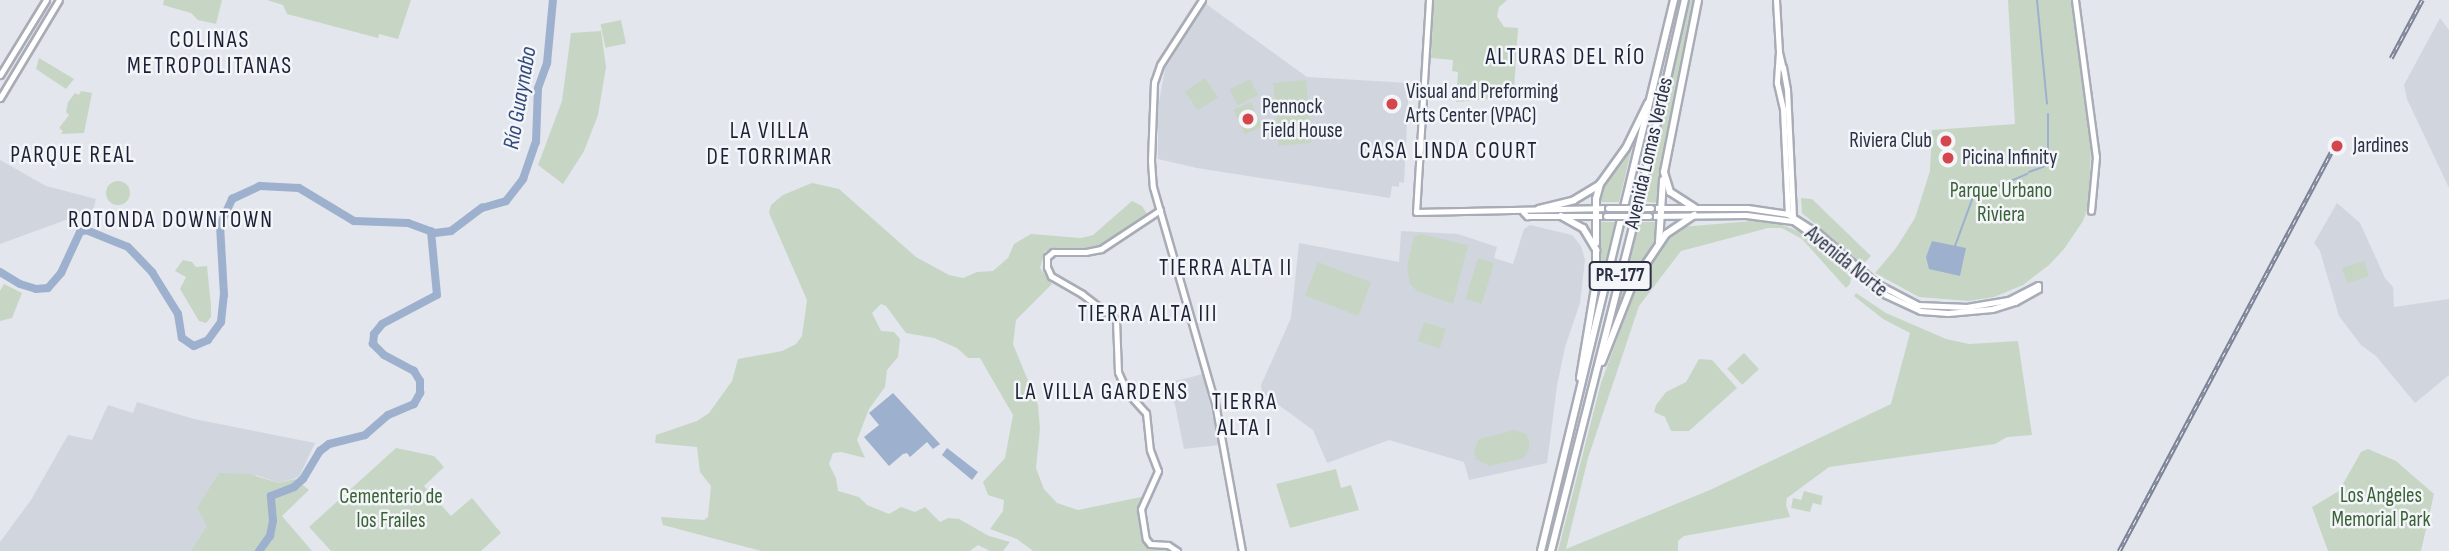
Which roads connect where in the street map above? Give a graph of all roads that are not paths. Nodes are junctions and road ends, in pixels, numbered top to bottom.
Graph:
1 (46, 0) edge
2 (59, 0) edge
3 (1202, 0) edge
4 (1429, 0) edge
5 (1674, 0) edge
6 (1685, 0) edge
7 (1698, 0) edge
8 (1776, 0) edge
9 (2075, 0) edge
10 (1779, 52) junction
11 (1783, 68) junction
12 (0, 75) edge
13 (1786, 82) junction
14 (1777, 84) junction
15 (1653, 92) junction
16 (0, 98) edge
17 (1787, 109) junction
18 (1664, 173) junction
19 (1600, 184) junction
20 (1539, 209) junction
21 (1160, 211) junction
22 (2091, 211) dead end
23 (1523, 212) junction
24 (1596, 212) junction
25 (1662, 212) junction
26 (1695, 212) junction
27 (1790, 215) junction
28 (1561, 216) junction
29 (1658, 244) junction
30 (1596, 250) junction
31 (1591, 397) junction
32 (1578, 399) junction
33 (1177, 551) edge
34 (1242, 551) edge
35 (1541, 551) edge
36 (1551, 551) edge

1 - 12 street
2 - 16 street
3 - 21 street
4 - 23 street, Avenida Norte
5 - 15 highway, Avenida Lomas Verdes / PR-177
6 - 31 highway, Avenida Lomas Verdes / PR-177
7 - 18 highway
8 - 10 street
9 - 22 street
10 - 11 street
10 - 14 street
11 - 13 street
11 - 17 street
13 - 14 street
13 - 17 street
14 - 27 street
15 - 19 highway
15 - 32 highway, Avenida Lomas Verdes / PR-177
17 - 27 street
18 - 25 highway
18 - 26 highway
19 - 20 highway
19 - 24 highway
20 - 23 street, Avenida Norte
20 - 24 street, Avenida Norte
21 - 33 street
21 - 34 street
23 - 28 street, Avenida Norte
24 - 25 street, Avenida Norte, bridge
24 - 25 street, Avenida Norte, bridge
24 - 28 street, Avenida Norte
24 - 30 highway
25 - 26 street, Avenida Norte
25 - 29 highway
26 - 27 street, Avenida Norte
26 - 27 street, Avenida Norte
26 - 29 highway
28 - 30 highway
29 - 31 highway
30 - 32 highway
31 - 36 highway, Avenida Lomas Verdes / PR-177
32 - 35 highway, Avenida Lomas Verdes / PR-177

